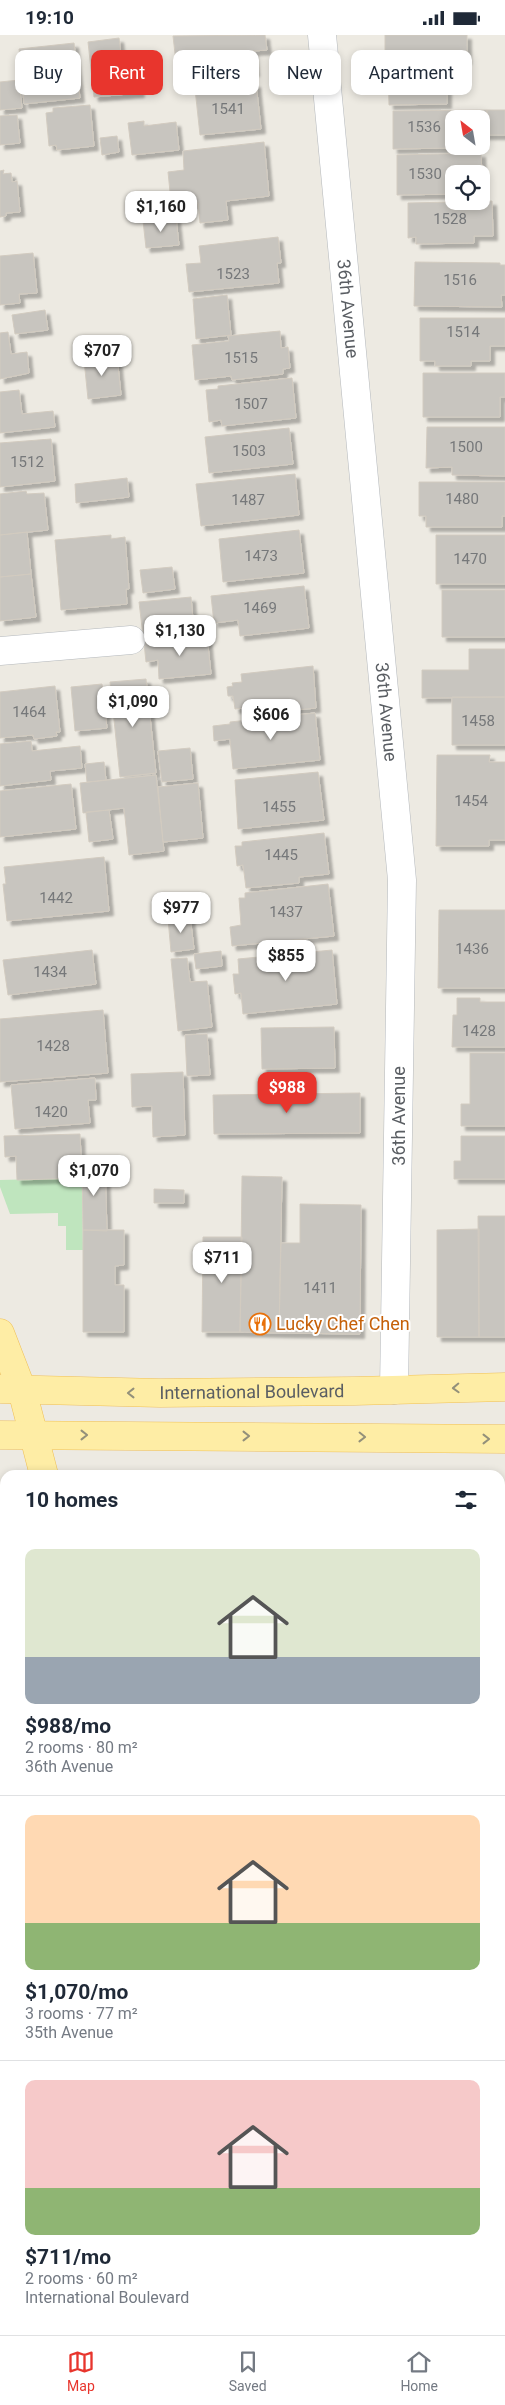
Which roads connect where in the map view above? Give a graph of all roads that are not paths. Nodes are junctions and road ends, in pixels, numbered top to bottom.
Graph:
1 (322, 35) edge
2 (131, 639) dead end
3 (0, 651) edge
4 (0, 1333) edge
5 (505, 1387) edge
6 (11, 1389) edge
7 (394, 1390) junction
8 (0, 1435) edge
9 (35, 1435) junction
10 (505, 1439) edge
11 (43, 1470) edge

1 - 7 street, 36th Avenue
2 - 3 street
4 - 6 main road
5 -> 7 main road, International Boulevard
7 -> 6 main road, International Boulevard
6 - 9 main road
8 - 9 main road
9 -> 10 main road
9 - 11 main road

